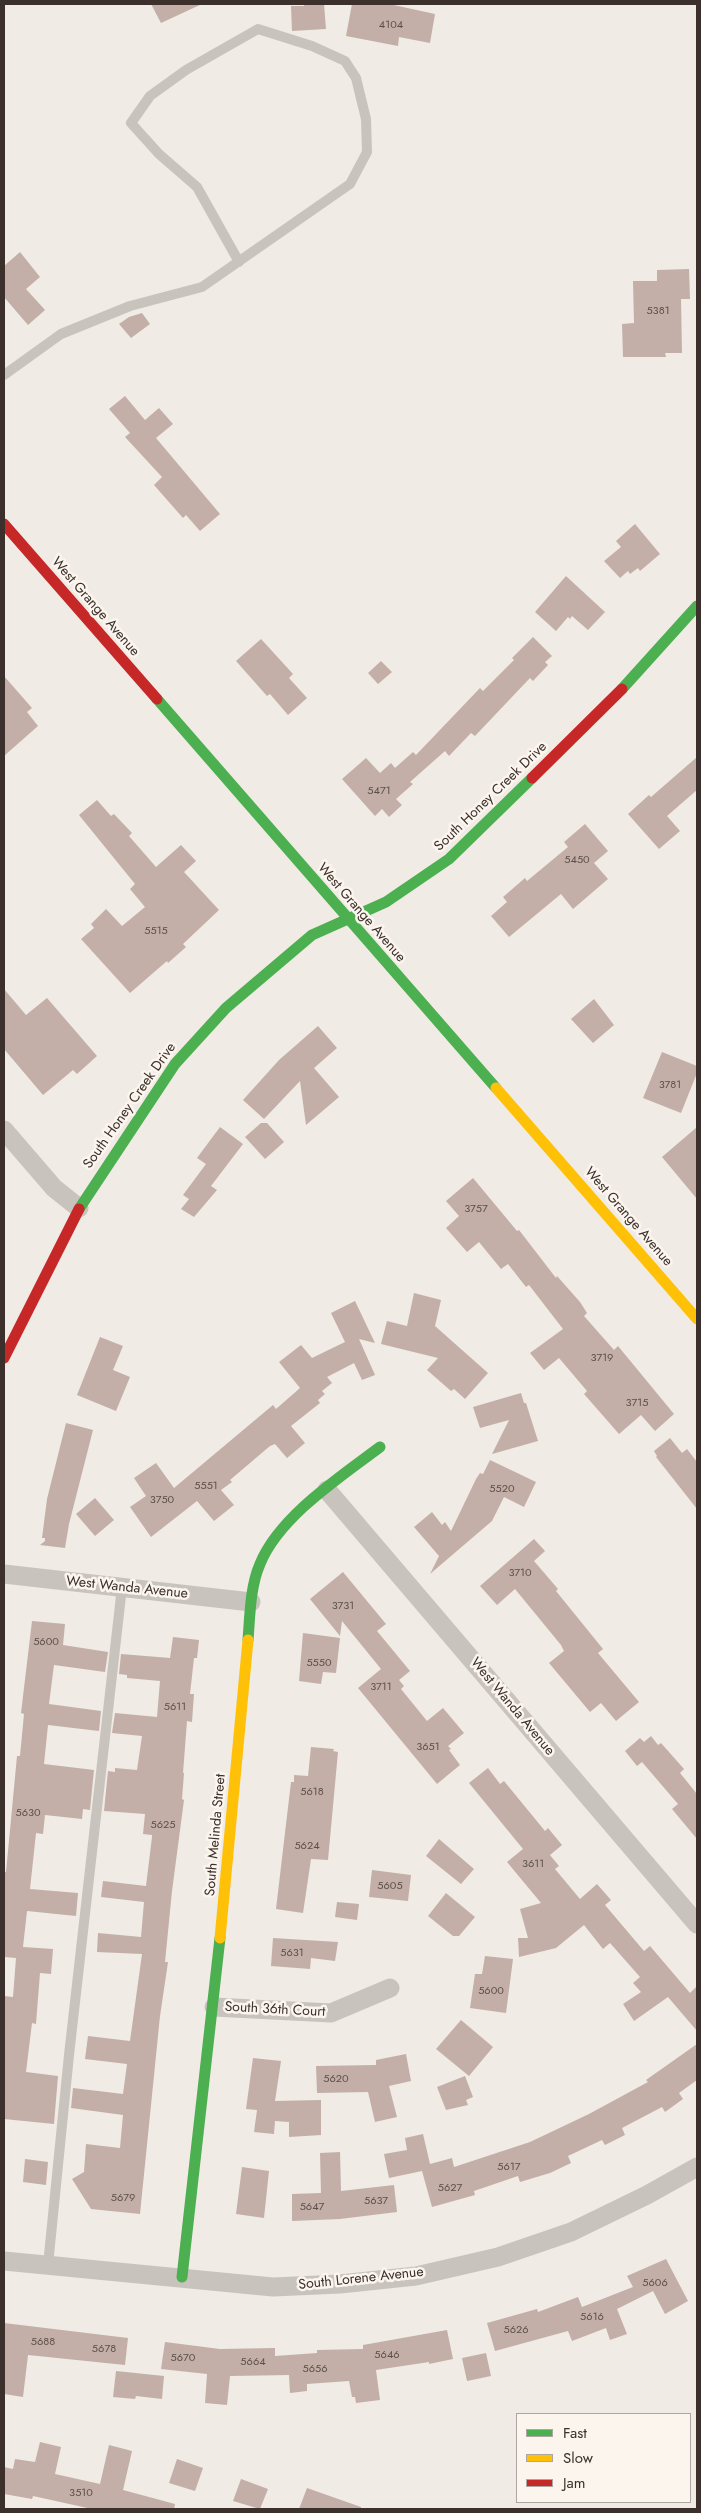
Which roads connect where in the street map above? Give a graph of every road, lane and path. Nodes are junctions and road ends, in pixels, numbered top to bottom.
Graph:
1 (240, 262) junction
2 (4, 376) edge
3 (4, 524) edge
4 (697, 606) edge
5 (347, 920) junction
6 (4, 1130) edge
7 (80, 1208) junction
8 (697, 1319) edge
9 (4, 1358) edge
10 (380, 1447) dead end
11 (327, 1490) junction
12 (4, 1574) edge
13 (122, 1587) junction
14 (251, 1602) junction
15 (697, 1924) edge
16 (390, 1988) dead end
17 (214, 2007) junction
18 (697, 2166) edge
19 (4, 2261) edge
20 (48, 2265) junction
21 (182, 2277) junction

1 - 1 lane
1 - 2 lane
3 - 5 street, West Grange Avenue
4 - 5 street, South Honey Creek Drive
5 - 7 street, South Honey Creek Drive
5 - 8 street, West Grange Avenue
6 - 7 street
7 - 9 street, South Honey Creek Drive
10 - 11 street, South Melinda Street
11 - 14 street, South Melinda Street
11 - 15 street, West Wanda Avenue
12 - 13 street, West Wanda Avenue
13 - 14 street, West Wanda Avenue
13 - 20 lane
14 - 17 street, South Melinda Street
16 - 17 street, South 36th Court
17 - 21 street, South Melinda Street
18 - 21 street, South Lorene Avenue
19 - 20 street, South Lorene Avenue
20 - 21 street, South Lorene Avenue

